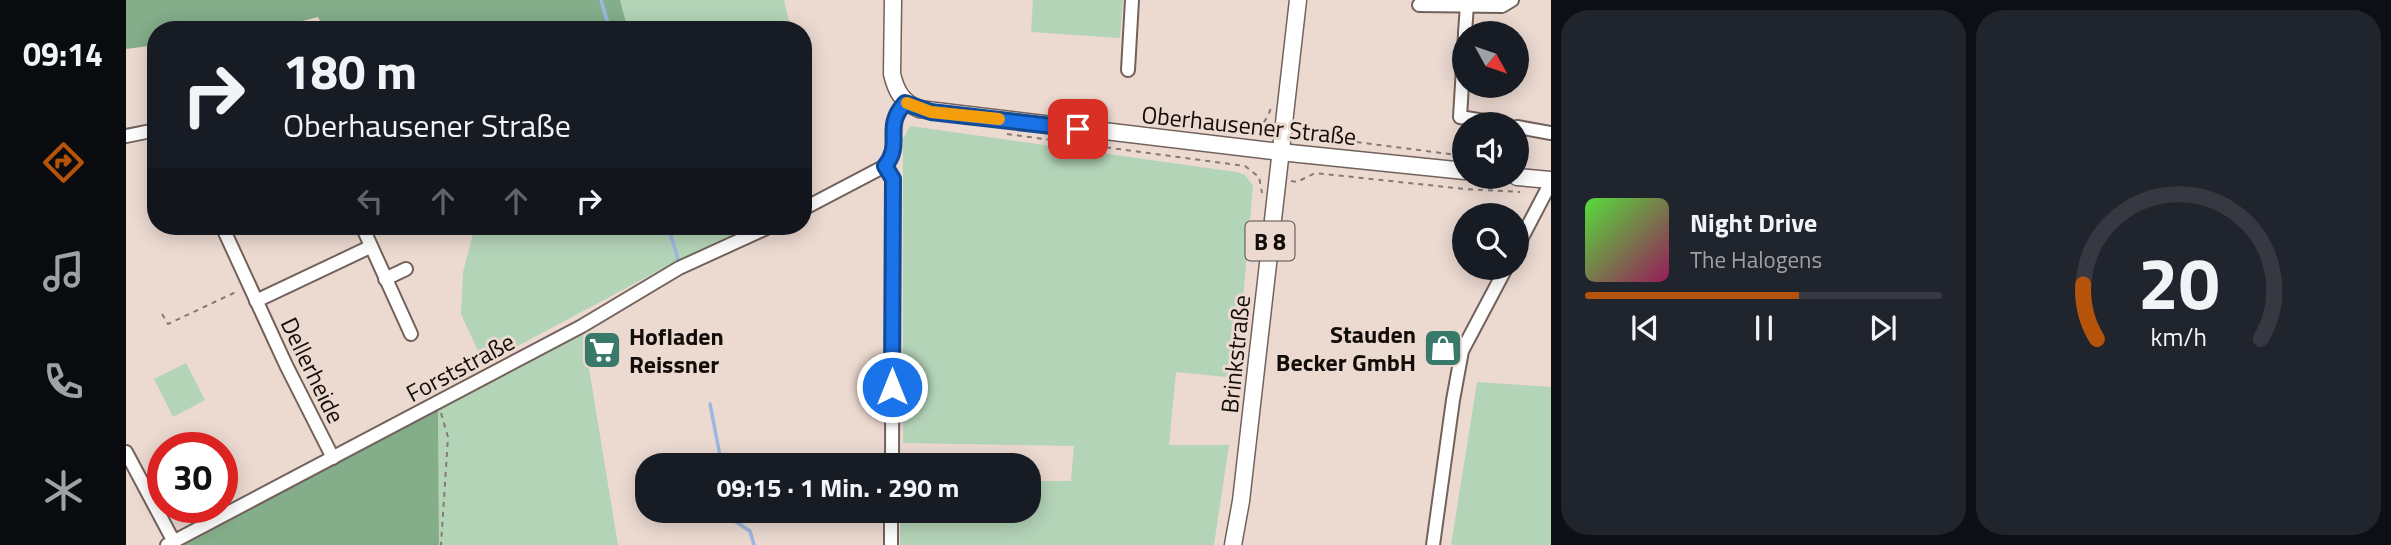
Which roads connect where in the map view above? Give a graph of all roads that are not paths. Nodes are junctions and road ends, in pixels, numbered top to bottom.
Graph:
1 (893, 0) edge
2 (1132, 0) edge
3 (1298, 0) edge
4 (1512, 0) edge
5 (1419, 5) dead end
6 (1466, 5) junction
7 (1465, 21) edge
8 (1128, 70) dead end
9 (905, 103) junction
10 (1529, 129) edge
11 (147, 132) edge
12 (1551, 133) edge
13 (126, 136) edge
14 (1280, 152) junction
15 (885, 166) junction
16 (1452, 170) edge
17 (1529, 178) edge
18 (1551, 181) edge
19 (812, 204) edge
20 (1529, 224) edge
21 (226, 235) edge
22 (365, 235) edge
23 (752, 235) edge
24 (370, 247) junction
25 (406, 269) dead end
26 (385, 279) junction
27 (1500, 280) edge
28 (256, 301) junction
29 (411, 334) dead end
30 (126, 452) edge
31 (892, 453) edge
32 (333, 458) junction
33 (891, 523) edge
34 (171, 543) edge
35 (891, 545) edge
36 (1233, 545) edge
37 (1433, 545) edge

1 - 9 main road
2 - 8 street
3 - 14 main road, Brinkstraße / B 8
4 - 6 street
5 - 6 street
6 - 7 street
9 - 14 main road, Oberhausener Straße
9 - 15 street
10 - 12 street
11 - 13 street
14 - 16 main road, Oberhausener Straße
14 - 36 main road, Brinkstraße / B 8
15 - 19 street
15 - 31 street
17 - 18 main road
18 - 20 street
21 - 28 street, Dellerheide
22 - 24 street
23 - 32 street, Forststraße
24 - 26 street
24 - 28 street, Dellerheide
25 - 26 street
26 - 29 street
27 - 37 street
28 - 32 street, Dellerheide
30 - 34 street
32 - 34 street, Forststraße
33 - 35 street

